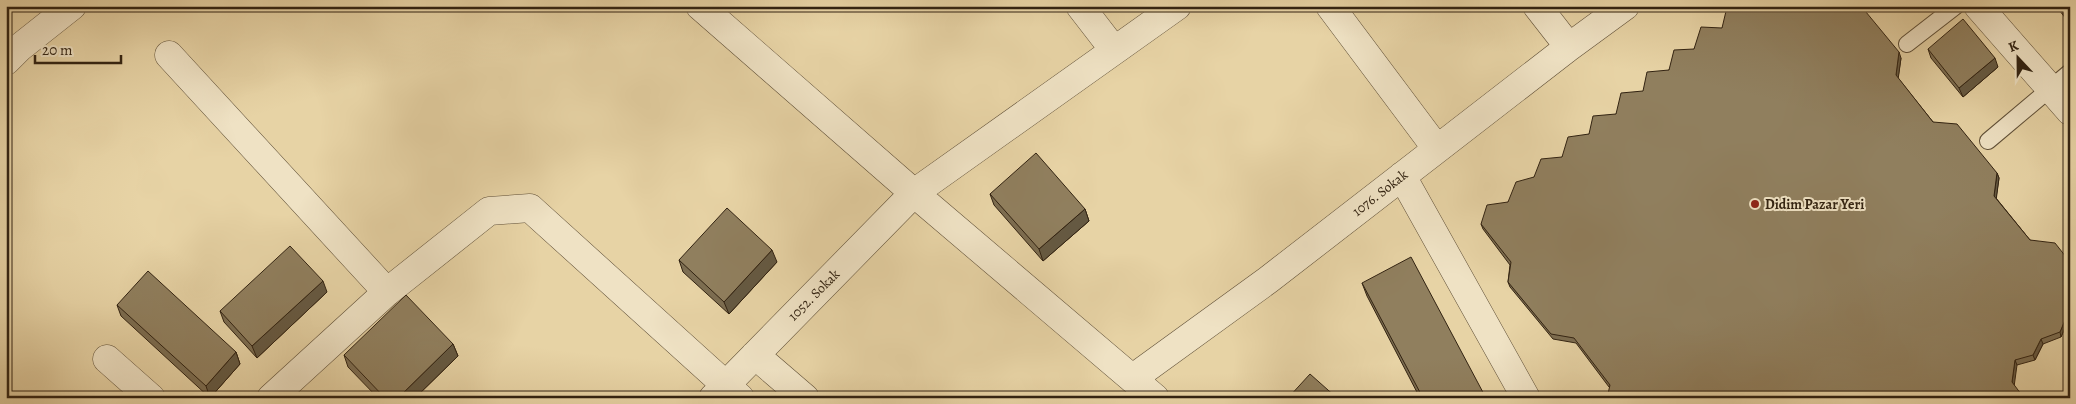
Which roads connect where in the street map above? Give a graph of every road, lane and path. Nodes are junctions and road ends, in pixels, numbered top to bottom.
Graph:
1 (72, 6) edge
2 (700, 6) edge
3 (1080, 6) edge
4 (1330, 6) edge
5 (1537, 6) edge
6 (1625, 6) edge
7 (1956, 6) edge
8 (1978, 6) edge
9 (1166, 9) edge
10 (1907, 44) dead end
11 (1569, 47) junction
12 (11, 48) edge
13 (1114, 50) junction
14 (169, 54) dead end
15 (2060, 80) edge
16 (2070, 111) edge
17 (1988, 141) dead end
18 (1437, 149) junction
19 (1402, 176) junction
20 (914, 193) junction
21 (386, 292) junction
22 (755, 355) junction
23 (107, 358) dead end
24 (1134, 378) junction
25 (726, 394) edge
26 (151, 398) edge
27 (271, 398) edge
28 (805, 398) edge
29 (1155, 398) edge
30 (1526, 398) edge

1 - 12 street
2 - 20 street
3 - 13 street
4 - 18 street
5 - 11 street
6 - 11 street, 1076. Sokak
7 - 10 lane
8 - 15 street
9 - 13 street, 1052. Sokak
11 - 18 street, 1076. Sokak
13 - 20 street, 1052. Sokak
14 - 21 street
15 - 16 street
15 - 17 lane
18 - 19 street, 1076. Sokak
19 - 24 street, 1076. Sokak
19 - 30 street
20 - 22 street, 1052. Sokak
20 - 24 street
21 - 25 street
21 - 27 street
22 - 25 street, 1052. Sokak
22 - 28 street
23 - 26 street
24 - 29 street

